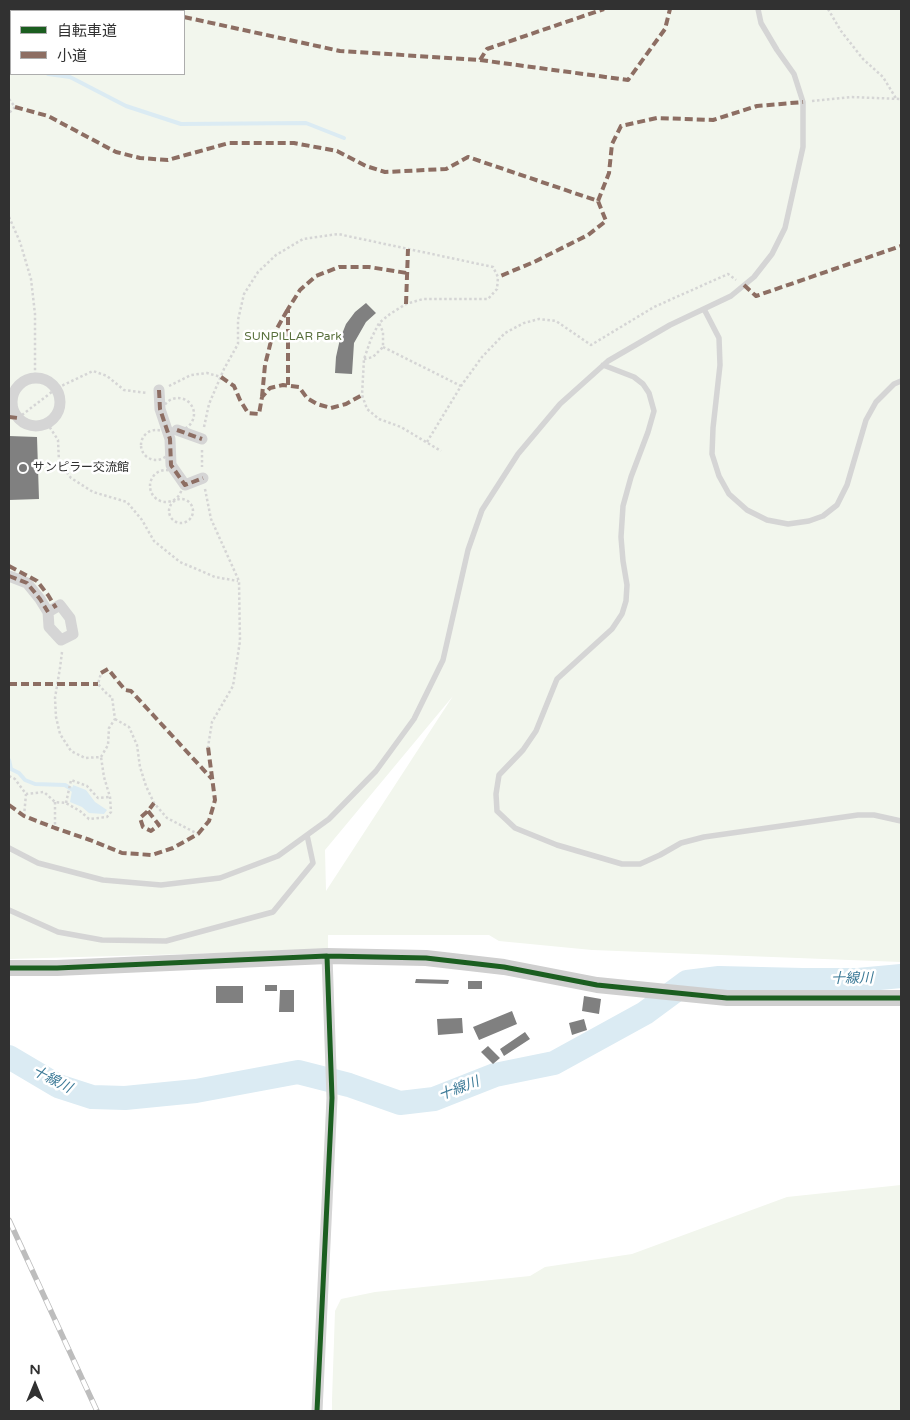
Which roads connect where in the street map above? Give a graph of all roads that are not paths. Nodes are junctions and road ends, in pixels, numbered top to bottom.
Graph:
1 (758, 9) edge
2 (704, 309) junction
3 (603, 365) junction
4 (901, 381) edge
5 (160, 390) road end
6 (13, 418) edge
7 (173, 434) junction
8 (202, 439) road end
9 (203, 478) road end
10 (9, 576) edge
11 (48, 612) junction
12 (901, 821) edge
13 (307, 835) junction
14 (9, 848) edge
15 (9, 910) edge
16 (326, 956) junction
17 (9, 968) edge
18 (901, 998) edge
19 (317, 1411) edge

1 - 2 lane
2 - 3 lane
2 - 4 lane
3 - 12 lane
3 - 13 lane
5 - 7 street
6 - 6 street
7 - 8 street
7 - 9 street
10 - 11 street
11 - 11 street
13 - 14 lane
13 - 15 lane
16 - 17 street
16 - 18 street
16 - 19 street

